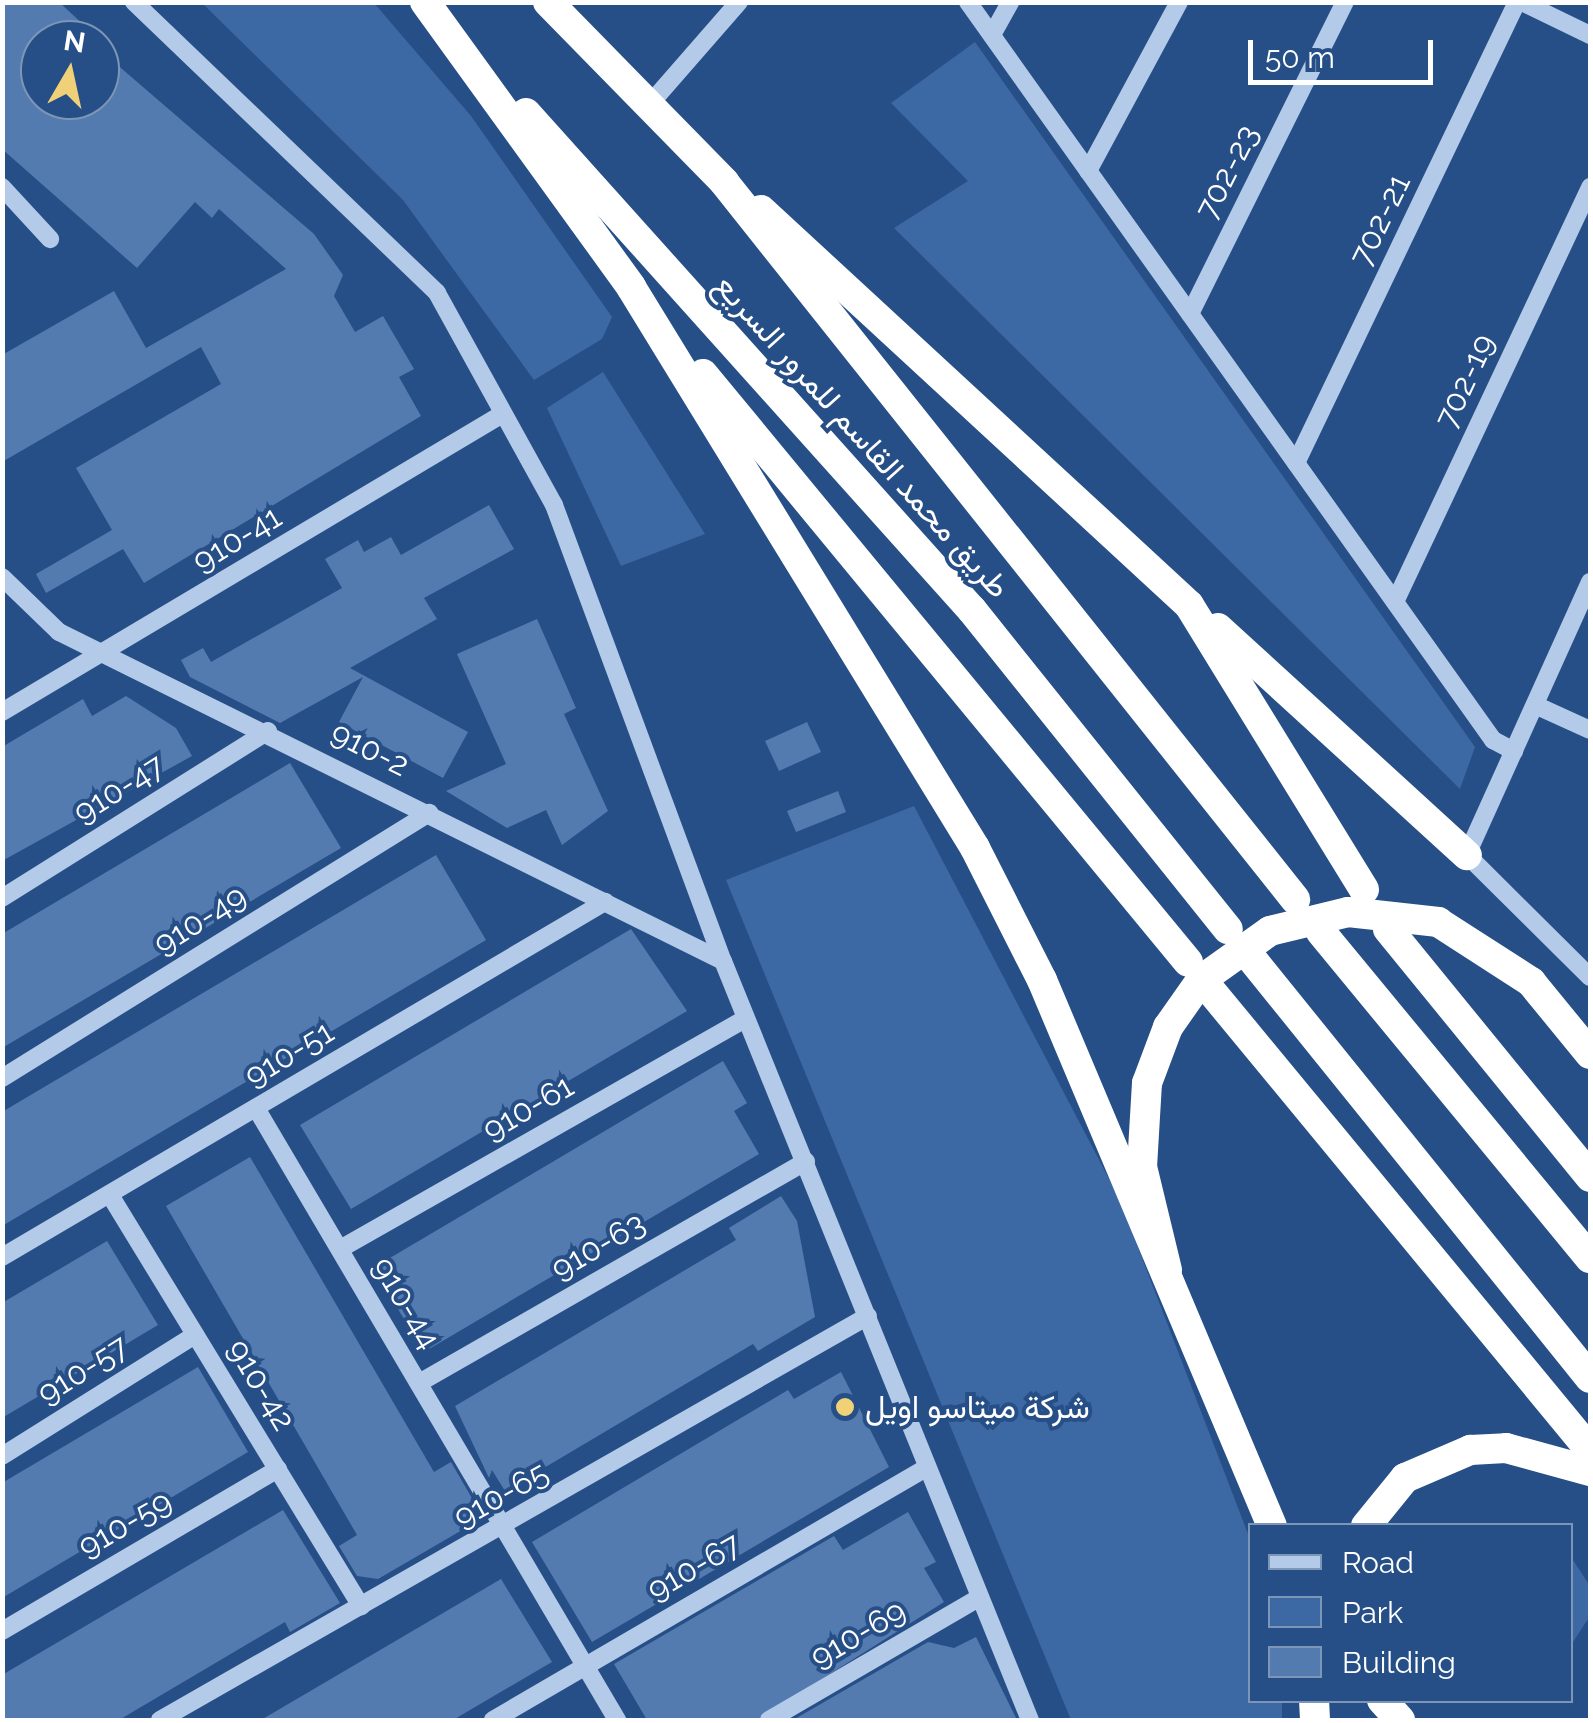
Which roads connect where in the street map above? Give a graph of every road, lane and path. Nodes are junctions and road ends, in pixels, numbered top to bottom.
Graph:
1 (134, 2) edge
2 (426, 2) edge
3 (548, 2) edge
4 (740, 2) edge
5 (968, 2) edge
6 (1010, 2) edge
7 (1178, 2) edge
8 (1346, 2) edge
9 (1520, 2) edge
10 (992, 35) junction
11 (1590, 35) edge
12 (649, 104) junction
13 (1088, 171) junction
14 (724, 182) junction
15 (2, 187) edge
16 (1590, 187) edge
17 (50, 239) dead end
18 (631, 286) junction
19 (1190, 314) junction
20 (500, 414) junction
21 (1296, 463) junction
22 (2, 577) edge
23 (1590, 582) edge
24 (1394, 602) junction
25 (1189, 605) junction
26 (106, 654) junction
27 (1535, 705) junction
28 (2, 712) edge
29 (1590, 730) edge
30 (268, 731) junction
31 (1514, 751) junction
32 (429, 812) junction
33 (1468, 854) junction
34 (1364, 890) dead end
35 (2, 898) edge
36 (1295, 899) dead end
37 (605, 902) junction
38 (1228, 930) dead end
39 (1388, 930) dead end
40 (1321, 932) dead end
41 (1252, 959) dead end
42 (723, 961) junction
43 (1188, 962) dead end
44 (1590, 978) edge
45 (1212, 992) dead end
46 (745, 1019) junction
47 (1590, 1054) edge
48 (2, 1078) edge
49 (256, 1108) junction
50 (806, 1161) junction
51 (1590, 1177) edge
52 (110, 1194) junction
53 (340, 1249) junction
54 (2, 1257) edge
55 (1590, 1258) edge
56 (1167, 1270) junction
57 (868, 1316) junction
58 (195, 1335) junction
59 (1590, 1378) edge
60 (419, 1384) junction
61 (1590, 1450) edge
62 (2, 1456) edge
63 (926, 1468) junction
64 (278, 1469) junction
65 (1590, 1471) edge
66 (1271, 1523) edge
67 (1368, 1523) edge
68 (504, 1528) junction
69 (977, 1599) junction
70 (361, 1606) junction
71 (2, 1631) edge
72 (585, 1665) junction
73 (160, 1720) edge
74 (493, 1720) edge
75 (617, 1720) edge
76 (769, 1720) edge
77 (1030, 1720) edge

1 - 20 street
2 - 18 highway
2 - 38 highway, طريق محمد القاسم للمرور السريع
3 - 12 highway, طريق محمد القاسم للمرور السريع
4 - 12 street
5 - 10 street
6 - 10 street
7 - 13 street
8 - 19 street, 702-23
9 - 11 street
9 - 21 street, 702-21
10 - 13 street
12 - 14 highway, طريق محمد القاسم للمرور السريع
13 - 19 street
14 - 25 highway
14 - 36 highway, طريق محمد القاسم للمرور السريع
15 - 17 street
16 - 24 street, 702-19
18 - 43 highway
18 - 56 highway, bridge
19 - 21 street
20 - 26 street, 910-41
20 - 42 street
21 - 24 street
22 - 26 street, 910-2
23 - 27 street
24 - 31 street
25 - 33 highway
25 - 34 highway
26 - 28 street, 910-41
26 - 30 street, 910-2
27 - 29 street
27 - 31 street
30 - 32 street, 910-2
30 - 35 street, 910-47
31 - 33 street
32 - 37 street, 910-2
32 - 48 street, 910-49
33 - 44 street
37 - 42 street, 910-2
37 - 49 street, 910-51
39 - 51 highway
40 - 55 highway
41 - 59 highway
42 - 46 street
45 - 61 highway
46 - 50 street
46 - 53 street, 910-61
47 - 56 highway, bridge
49 - 52 street, 910-51
49 - 53 street, 910-44
50 - 57 street
50 - 60 street, 910-63
52 - 54 street, 910-51
52 - 58 street, 910-42
53 - 60 street, 910-44
56 - 66 highway
57 - 63 street
57 - 68 street, 910-65
58 - 62 street, 910-57
58 - 64 street, 910-42
60 - 68 street, 910-44
63 - 69 street
63 - 72 street, 910-67
64 - 70 street, 910-42
64 - 71 street, 910-59
65 - 67 highway
68 - 70 street, 910-65
68 - 72 street, 910-44
69 - 76 street, 910-69
69 - 77 street
70 - 73 street, 910-65
72 - 74 street, 910-67
72 - 75 street, 910-44

